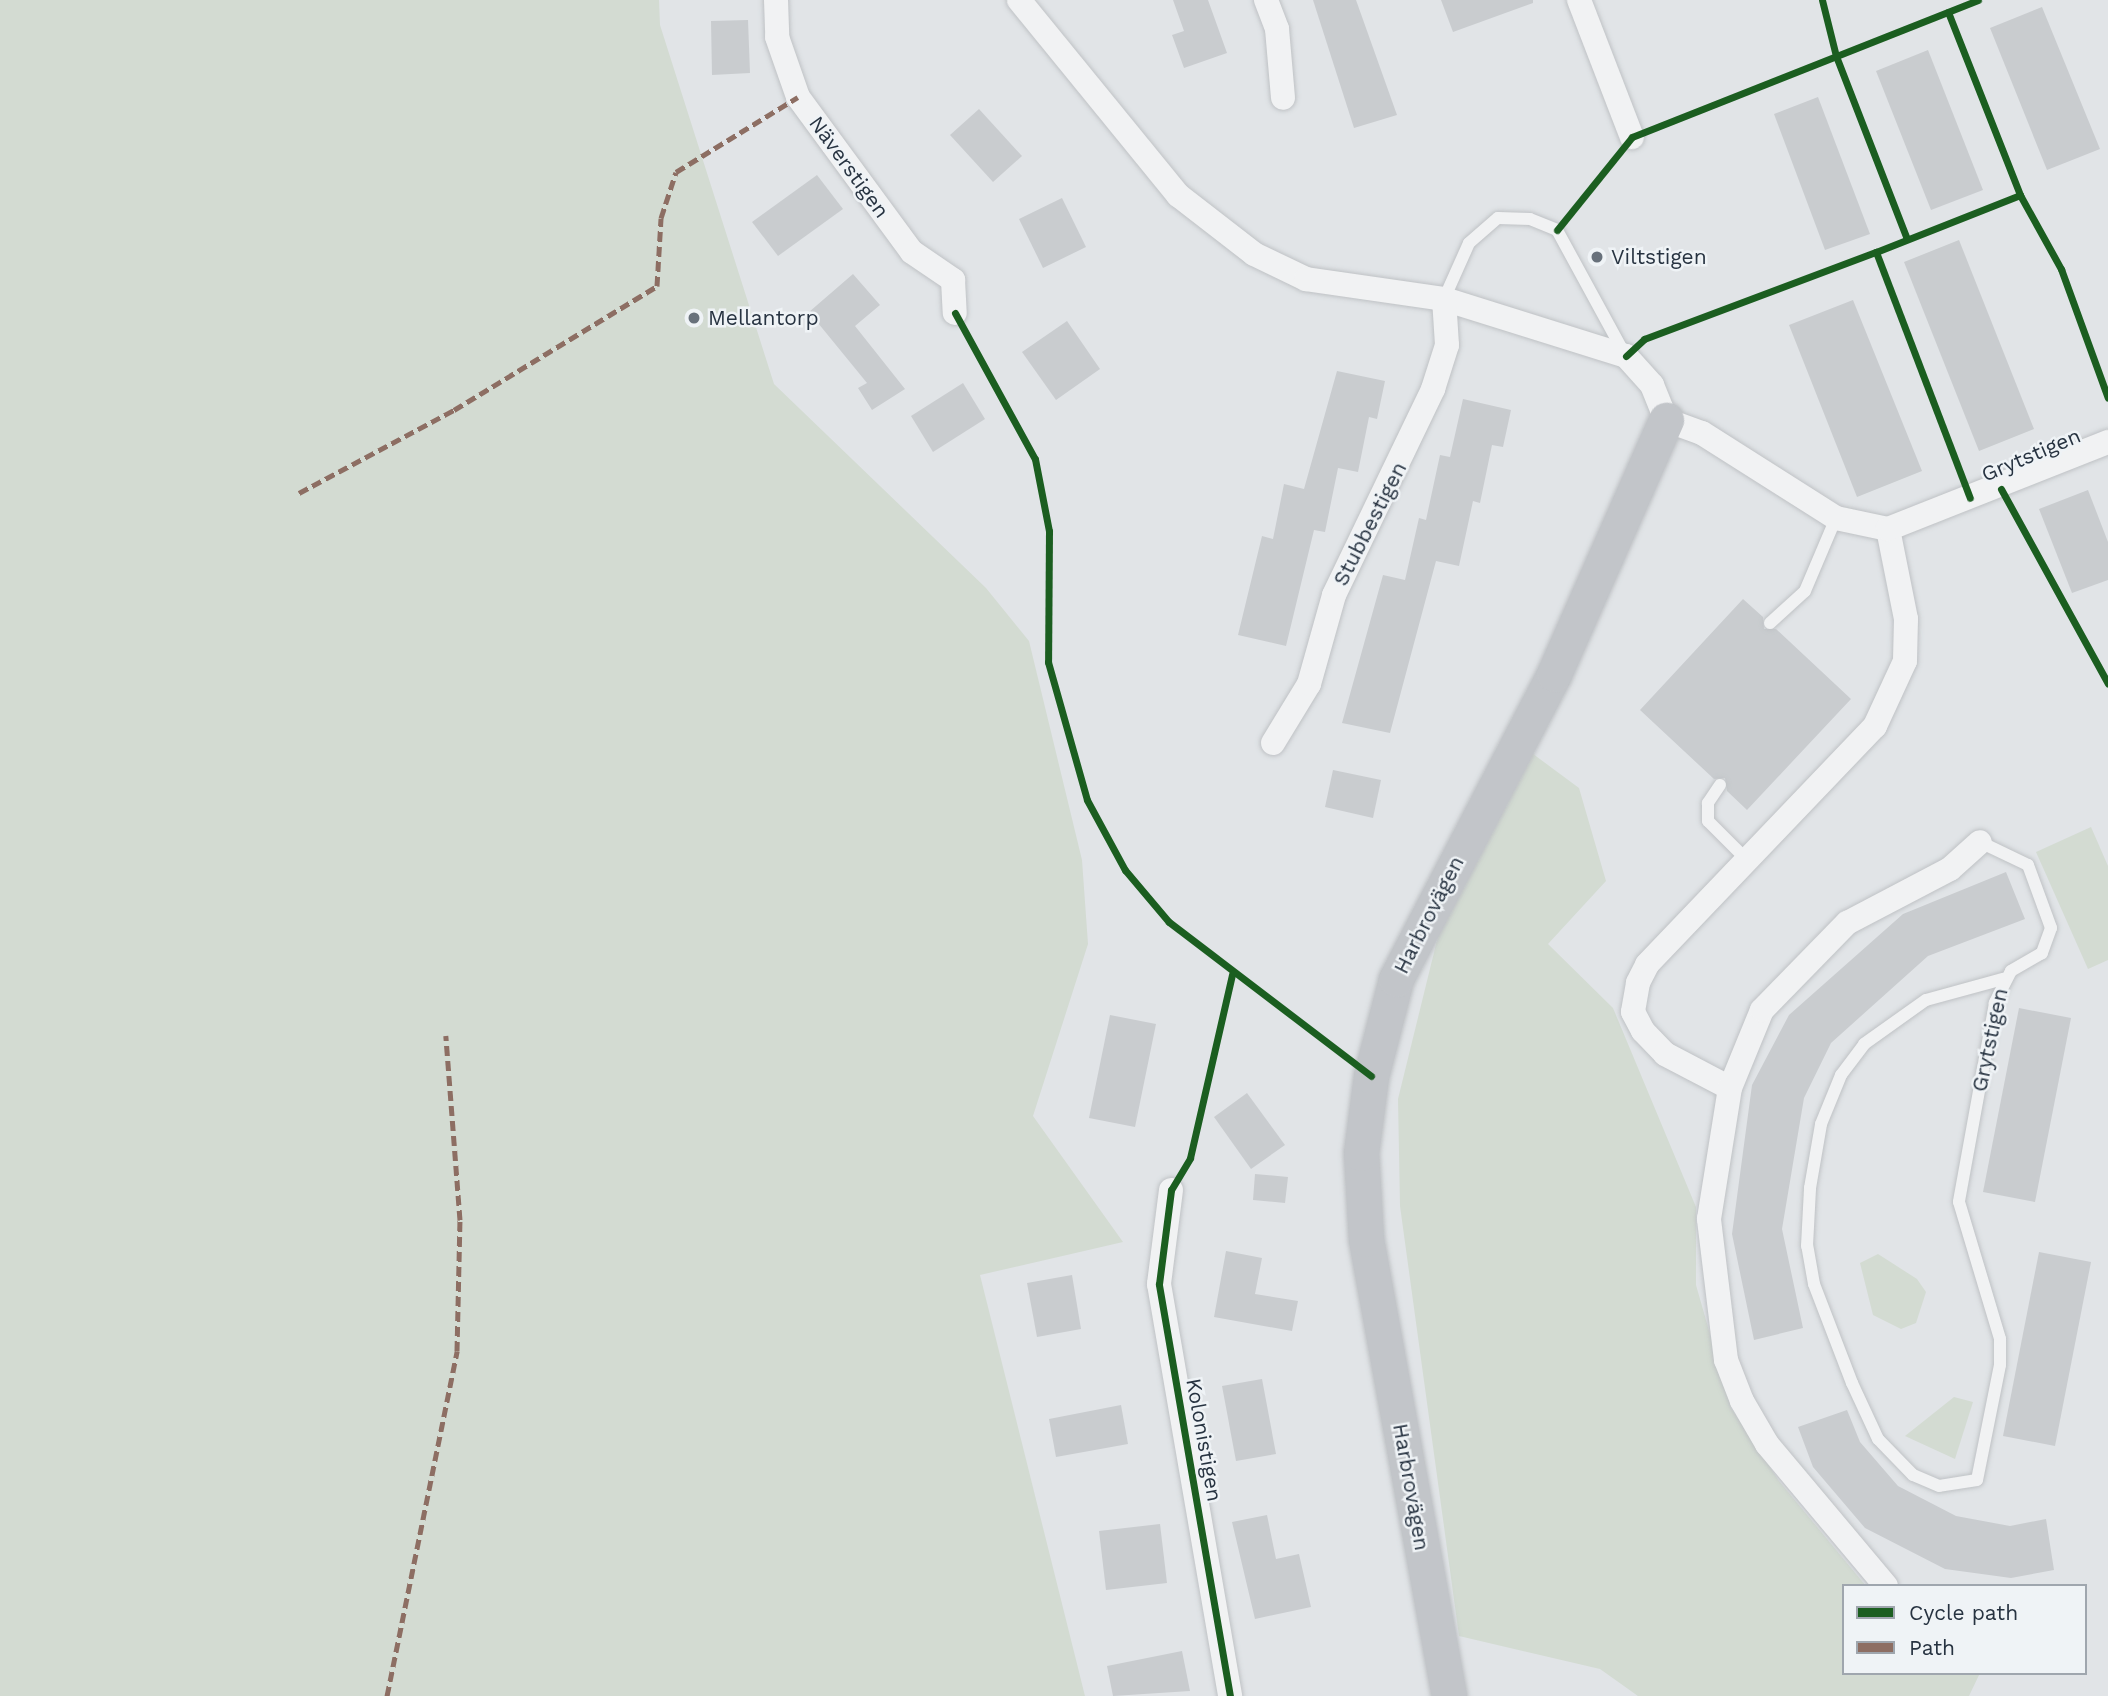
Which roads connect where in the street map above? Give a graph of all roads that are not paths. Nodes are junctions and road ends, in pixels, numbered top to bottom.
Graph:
1 (776, 0) edge
2 (1019, 0) edge
3 (1266, 0) edge
4 (1578, 0) edge
5 (1283, 98) dead end
6 (1632, 136) dead end
7 (1444, 299) junction
8 (955, 313) dead end
9 (1626, 356) junction
10 (1666, 420) junction
11 (2108, 442) edge
12 (1836, 518) junction
13 (1888, 529) junction
14 (1770, 623) dead end
15 (1273, 743) dead end
16 (1720, 785) dead end
17 (1980, 842) joint
18 (1749, 863) junction
19 (2003, 979) junction
20 (1730, 1088) junction
21 (1171, 1190) dead end
22 (1884, 1584) edge
23 (1230, 1696) edge
24 (1449, 1696) edge

1 - 8 street, Näverstigen
2 - 7 street
3 - 5 street
4 - 6 street
7 - 9 street
7 - 9 lane
7 - 15 street, Stubbestigen
9 - 10 street
10 - 12 street
10 - 24 street, Harbrovägen
11 - 13 street, Grytstigen
12 - 13 street
12 - 14 lane
13 - 18 street
16 - 18 lane
17 - 19 lane, Grytstigen
17 - 20 street, Grytstigen
18 - 20 street
19 - 19 lane, Grytstigen
20 - 22 street, Grytstigen
21 - 23 street, Kolonistigen

